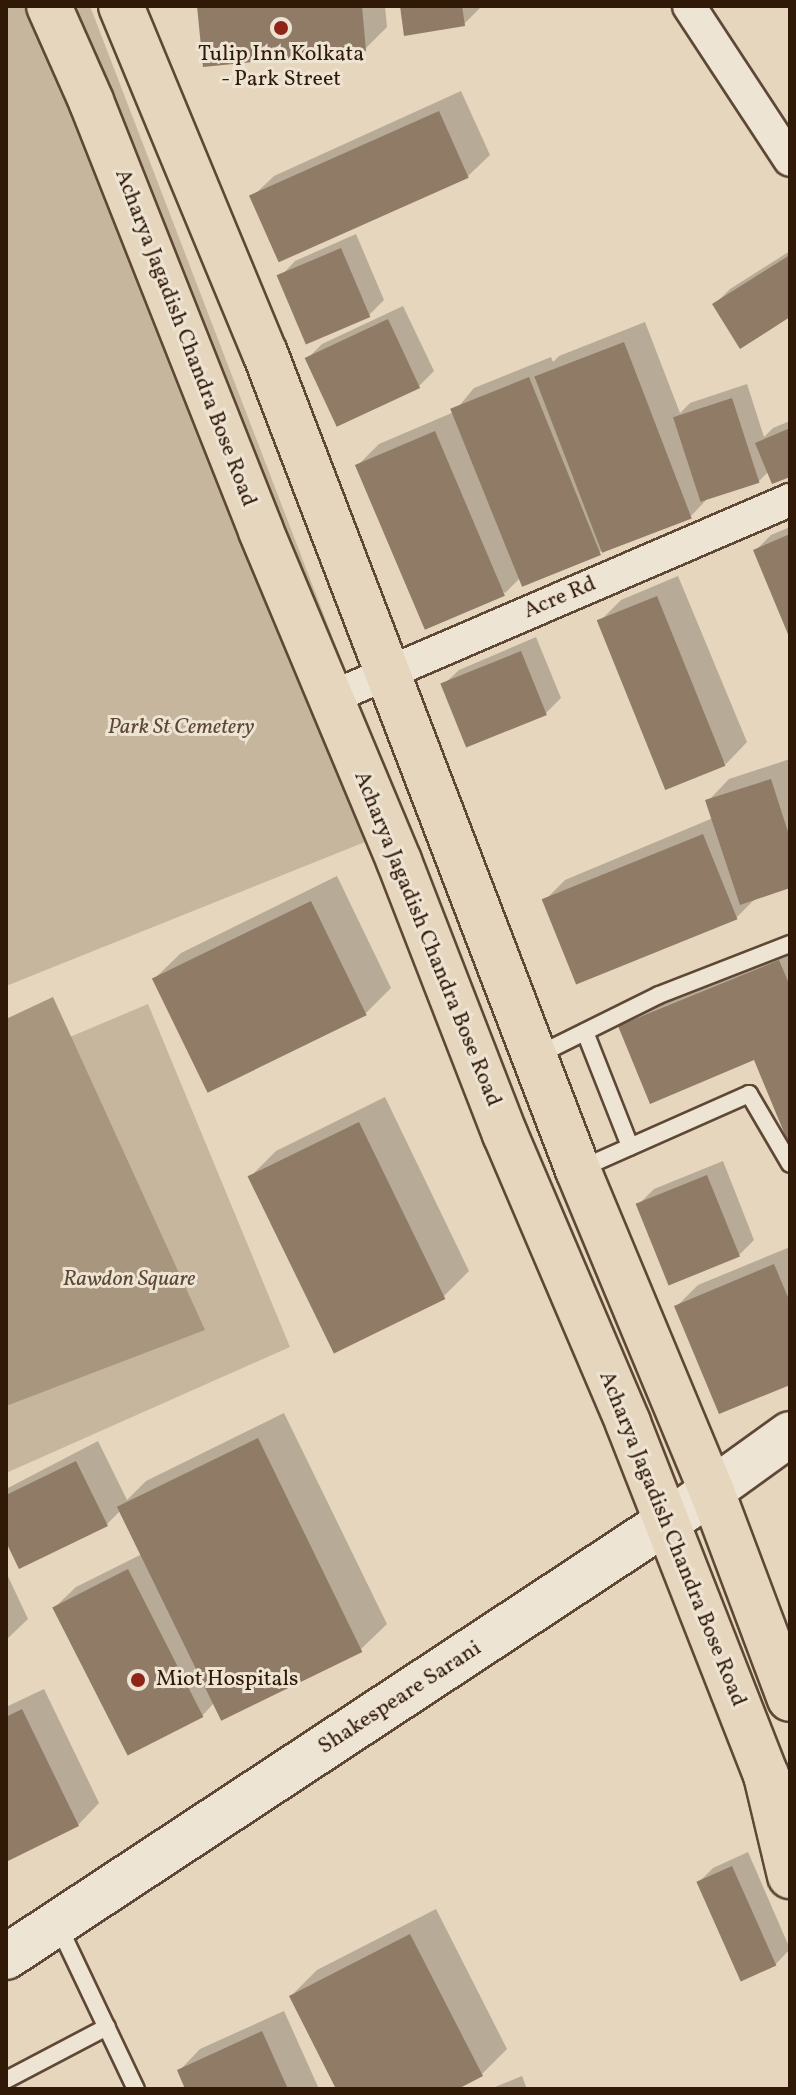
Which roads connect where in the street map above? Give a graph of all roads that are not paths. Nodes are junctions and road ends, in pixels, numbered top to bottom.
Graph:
1 (49, 6) edge
2 (121, 6) edge
3 (689, 6) edge
4 (790, 160) edge
5 (790, 500) edge
6 (386, 671) junction
7 (330, 698) junction
8 (790, 944) edge
9 (585, 1032) junction
10 (535, 1057) junction
11 (630, 1146) junction
12 (790, 1164) edge
13 (578, 1170) junction
14 (790, 1434) edge
15 (711, 1489) junction
16 (666, 1522) junction
17 (790, 1699) edge
18 (766, 1775) junction
19 (790, 1832) edge
20 (790, 1876) edge
21 (58, 1923) junction
22 (6, 1957) edge
23 (107, 2027) junction
24 (6, 2080) edge
25 (136, 2089) edge

1 - 7 main road, Acharya Jagadish Chandra Bose Road
2 - 6 main road
3 - 4 street
5 - 6 street, Acre Rd
6 - 7 street, Acre Rd
6 - 10 main road
7 - 16 main road, Acharya Jagadish Chandra Bose Road
8 - 9 lane
9 - 10 lane
9 - 11 lane
10 - 13 main road
11 - 12 lane
11 - 13 lane
13 - 15 main road
14 - 15 main road, Shakespeare Sarani
15 - 16 main road, Shakespeare Sarani
15 - 17 main road
16 - 18 main road, Acharya Jagadish Chandra Bose Road
16 - 21 main road, Shakespeare Sarani
18 - 19 main road
18 - 20 main road, Acharya Jagadish Chandra Bose Road
21 - 22 main road, Shakespeare Sarani
21 - 23 lane
23 - 24 lane
23 - 25 lane

